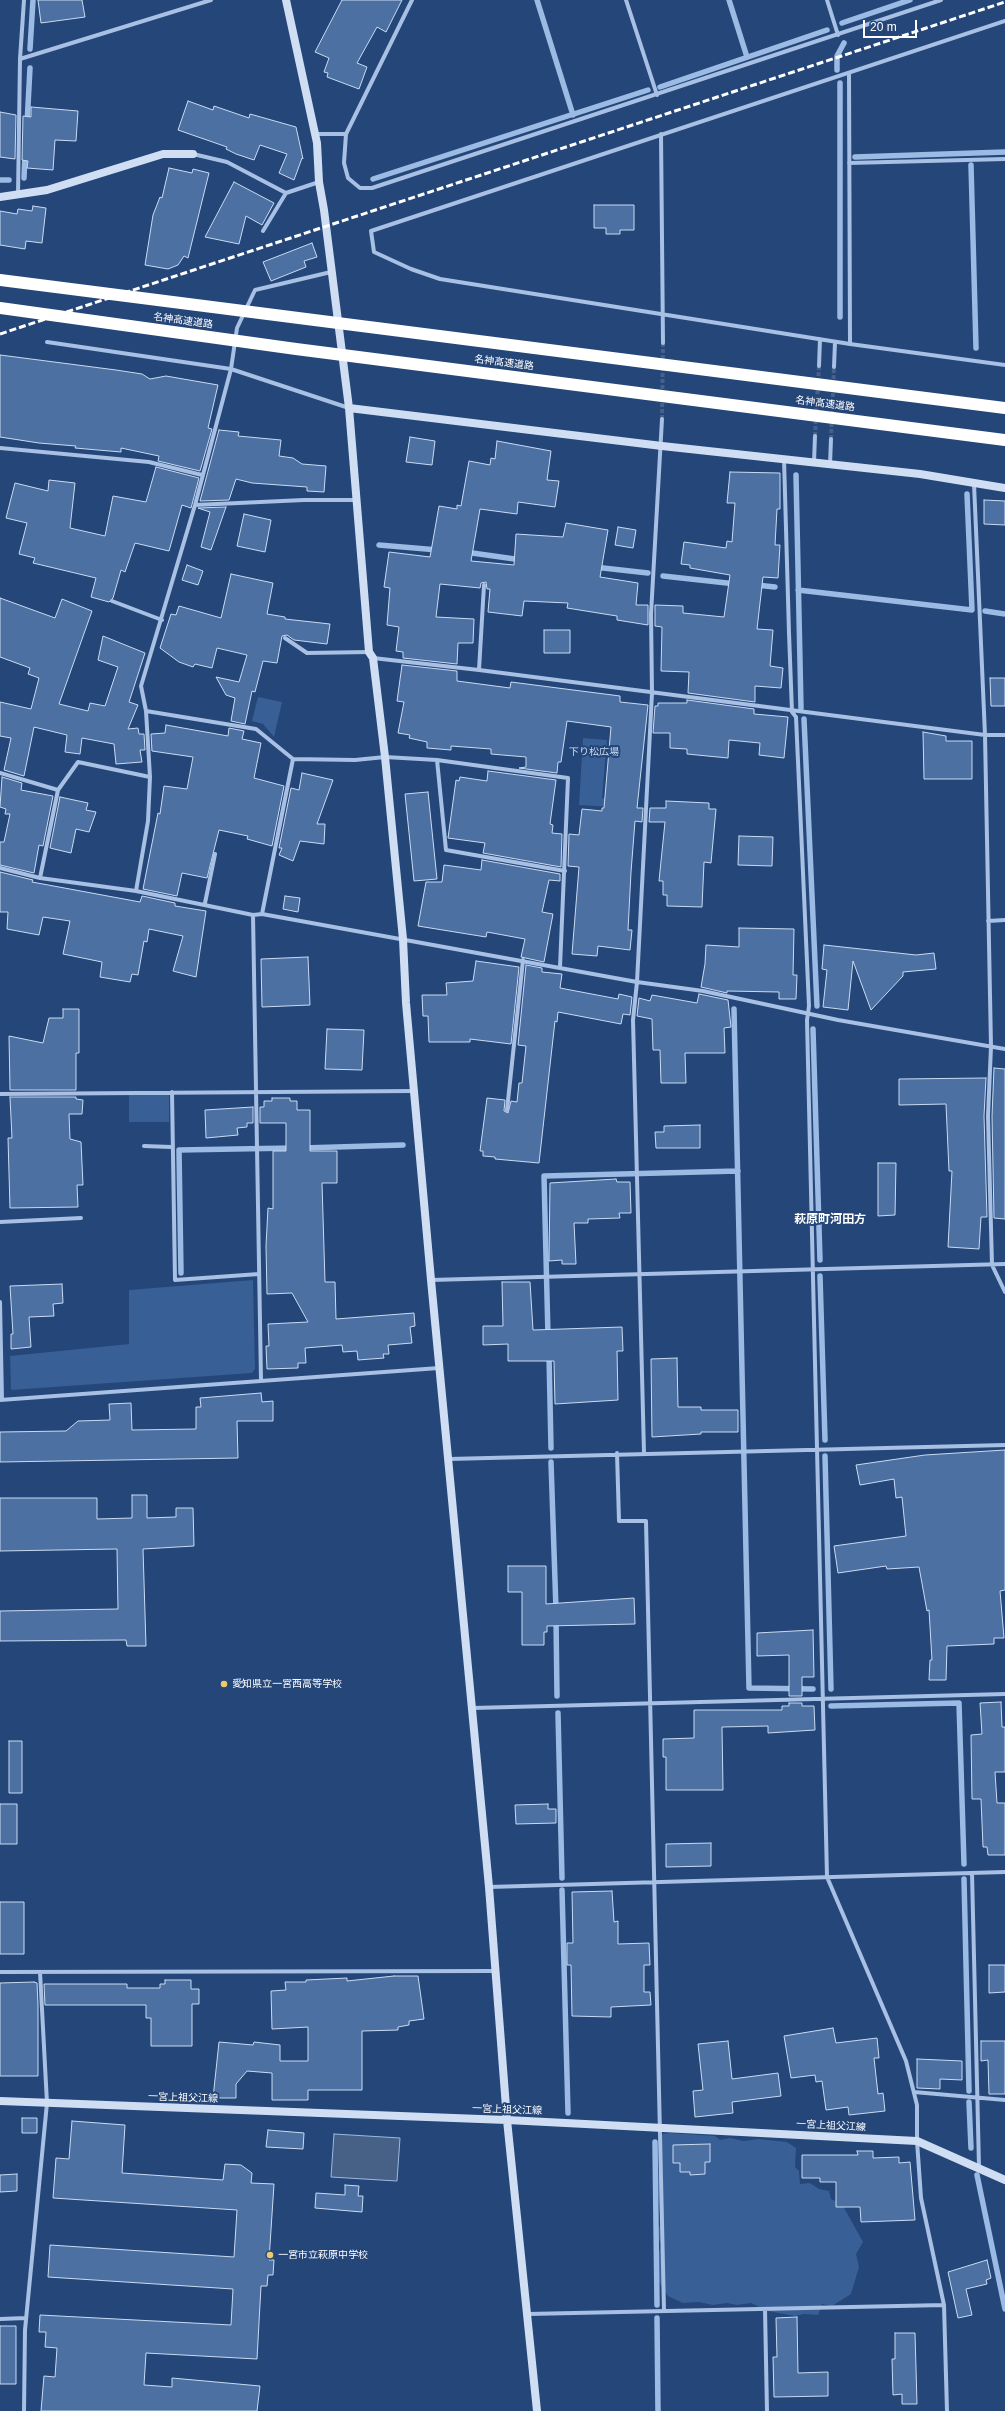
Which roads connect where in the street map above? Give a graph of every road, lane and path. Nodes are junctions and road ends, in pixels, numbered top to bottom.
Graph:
1 (24, 0) edge
2 (211, 0) edge
3 (286, 0) edge
4 (412, 0) edge
5 (626, 0) edge
6 (827, 0) edge
7 (940, 0) edge
8 (1005, 21) edge
9 (838, 35) junction
10 (20, 59) junction
11 (849, 73) junction
12 (657, 95) junction
13 (315, 134) junction
14 (346, 134) junction
15 (661, 134) junction
16 (193, 154) joint
17 (1005, 159) edge
18 (849, 163) junction
19 (319, 182) junction
20 (286, 192) junction
21 (18, 196) junction
22 (0, 197) edge
23 (263, 231) dead end
24 (331, 272) junction
25 (0, 280) edge
26 (0, 308) edge
27 (663, 314) junction
28 (820, 340) junction
29 (47, 342) dead end
30 (836, 342) junction
31 (663, 343) tunnel mouth
32 (850, 344) junction
33 (1005, 365) edge
34 (819, 366) tunnel mouth
35 (834, 367) tunnel mouth
36 (230, 369) junction
37 (349, 408) junction
38 (1005, 408) edge
39 (662, 419) tunnel mouth
40 (815, 436) tunnel mouth
41 (831, 438) tunnel mouth
42 (1005, 440) edge
43 (662, 446) junction
44 (0, 448) edge
45 (784, 459) junction
46 (814, 462) junction
47 (830, 464) junction
48 (202, 475) junction
49 (974, 484) junction
50 (1005, 488) edge
51 (357, 500) junction
52 (195, 506) junction
53 (484, 585) dead end
54 (112, 601) dead end
55 (162, 620) junction
56 (285, 638) dead end
57 (371, 655) junction
58 (479, 670) junction
59 (652, 693) junction
60 (146, 711) junction
61 (792, 712) junction
62 (985, 735) junction
63 (1005, 735) edge
64 (385, 757) junction
65 (293, 759) junction
66 (437, 760) junction
67 (0, 773) edge
68 (150, 777) junction
69 (58, 790) junction
70 (215, 854) dead end
71 (0, 868) edge
72 (565, 871) junction
73 (40, 878) junction
74 (136, 891) junction
75 (205, 903) junction
76 (253, 914) junction
77 (262, 914) junction
78 (1005, 920) edge
79 (988, 921) junction
80 (404, 939) junction
81 (523, 960) junction
82 (560, 967) junction
83 (637, 982) junction
84 (808, 1014) junction
85 (991, 1047) junction
86 (1005, 1049) edge
87 (257, 1091) junction
88 (415, 1091) junction
89 (172, 1092) junction
90 (0, 1094) edge
91 (507, 1110) dead end
92 (144, 1146) dead end
93 (171, 1147) junction
94 (81, 1218) dead end
95 (0, 1222) edge
96 (1005, 1264) edge
97 (992, 1265) junction
98 (813, 1268) junction
99 (639, 1273) junction
100 (259, 1274) junction
101 (431, 1280) junction
102 (1005, 1292) edge
103 (0, 1302) edge
104 (440, 1368) junction
105 (261, 1380) junction
106 (1, 1400) edge
107 (1005, 1445) edge
108 (818, 1449) junction
109 (617, 1453) junction
110 (644, 1453) junction
111 (449, 1459) junction
112 (1005, 1694) edge
113 (823, 1698) junction
114 (650, 1703) junction
115 (473, 1708) junction
116 (1005, 1872) edge
117 (972, 1873) junction
118 (827, 1877) junction
119 (654, 1882) junction
120 (489, 1887) junction
121 (494, 1970) junction
122 (0, 1972) edge
123 (40, 1972) junction
124 (914, 2092) junction
125 (977, 2098) junction
126 (1005, 2100) edge
127 (0, 2101) edge
128 (47, 2103) junction
129 (507, 2120) junction
130 (660, 2127) junction
131 (917, 2141) junction
132 (979, 2167) junction
133 (1005, 2180) edge
134 (944, 2305) junction
135 (765, 2309) junction
136 (664, 2310) junction
137 (528, 2314) junction
138 (26, 2318) junction
139 (0, 2319) edge
140 (24, 2411) edge
141 (537, 2411) edge
142 (767, 2411) edge
143 (947, 2411) edge

1 - 10 street
2 - 10 street
3 - 13 street
4 - 14 street
5 - 12 street
6 - 9 street
7 - 9 street
8 - 11 street
9 - 12 street
10 - 21 street
11 - 15 street
11 - 18 street
12 - 14 street
13 - 14 street
13 - 19 street
15 - 27 street
15 - 27 street
16 - 20 street
16 - 21 street
17 - 18 street
18 - 32 street
19 - 20 street
19 - 24 street
20 - 23 street
21 - 22 street
24 - 36 street
24 - 37 street
25 - 38 highway, 名神高速道路, bridge
26 - 42 highway, 名神高速道路, bridge
27 - 28 street
27 - 31 street
28 - 30 street
28 - 34 street
29 - 36 street
30 - 32 street
30 - 35 street
32 - 33 street
36 - 37 street
36 - 48 street
37 - 43 street
37 - 51 street
39 - 43 street
40 - 46 street
41 - 47 street
43 - 45 street
43 - 59 street
44 - 48 street
45 - 46 street
45 - 61 street
46 - 47 street
47 - 49 street
48 - 52 street
49 - 50 street
49 - 62 street
51 - 52 street
51 - 57 street
52 - 55 street
53 - 58 street
54 - 55 street
55 - 60 street
56 - 57 street
57 - 58 street
57 - 64 street
58 - 59 street
59 - 61 street
59 - 83 street
60 - 65 street
60 - 68 street
61 - 62 street
61 - 84 street
62 - 63 street
62 - 79 street
64 - 65 street
64 - 66 street
64 - 80 street
65 - 77 street
66 - 72 street
66 - 72 street
67 - 69 street
68 - 69 street
68 - 74 street
69 - 73 street
70 - 75 street
71 - 73 street
72 - 82 street
73 - 74 street
74 - 75 street
75 - 76 street
76 - 77 street
76 - 87 street
77 - 80 street
78 - 79 street
79 - 85 street
80 - 81 street
80 - 88 street
81 - 82 street
81 - 91 street
82 - 83 street
83 - 84 street
83 - 99 street
84 - 85 street
84 - 98 street
85 - 86 street
85 - 97 street
87 - 88 street
87 - 89 street
87 - 100 street
88 - 101 street
89 - 90 street
89 - 93 street
92 - 93 street
93 - 100 street
94 - 95 street
96 - 97 street
97 - 98 street
97 - 102 street
98 - 99 street
98 - 108 street
99 - 101 street
99 - 110 street
100 - 105 street
101 - 104 street
103 - 106 street
104 - 105 street
104 - 111 street
105 - 106 street
107 - 108 street
108 - 110 street
108 - 113 street
109 - 110 street
109 - 111 street
109 - 114 street
111 - 115 street
112 - 113 street
113 - 114 street
113 - 118 street
114 - 115 street
114 - 119 street
115 - 120 street
116 - 117 street
117 - 118 street
117 - 125 street
118 - 119 street
118 - 124 street
119 - 120 street
119 - 130 street
120 - 121 street
121 - 123 street
121 - 129 street
122 - 123 street
123 - 128 street
124 - 125 street
124 - 131 street
125 - 126 street
125 - 132 street
127 - 128 street, 一宮上祖父江線
128 - 129 street, 一宮上祖父江線
128 - 138 street
129 - 130 street, 一宮上祖父江線
129 - 137 street
130 - 131 street, 一宮上祖父江線
130 - 136 street
131 - 132 street, 一宮上祖父江線
131 - 134 street
132 - 133 street, 一宮上祖父江線
134 - 135 street
134 - 143 street
135 - 136 street
135 - 142 street
136 - 137 street
137 - 141 street
138 - 139 street
138 - 140 street

